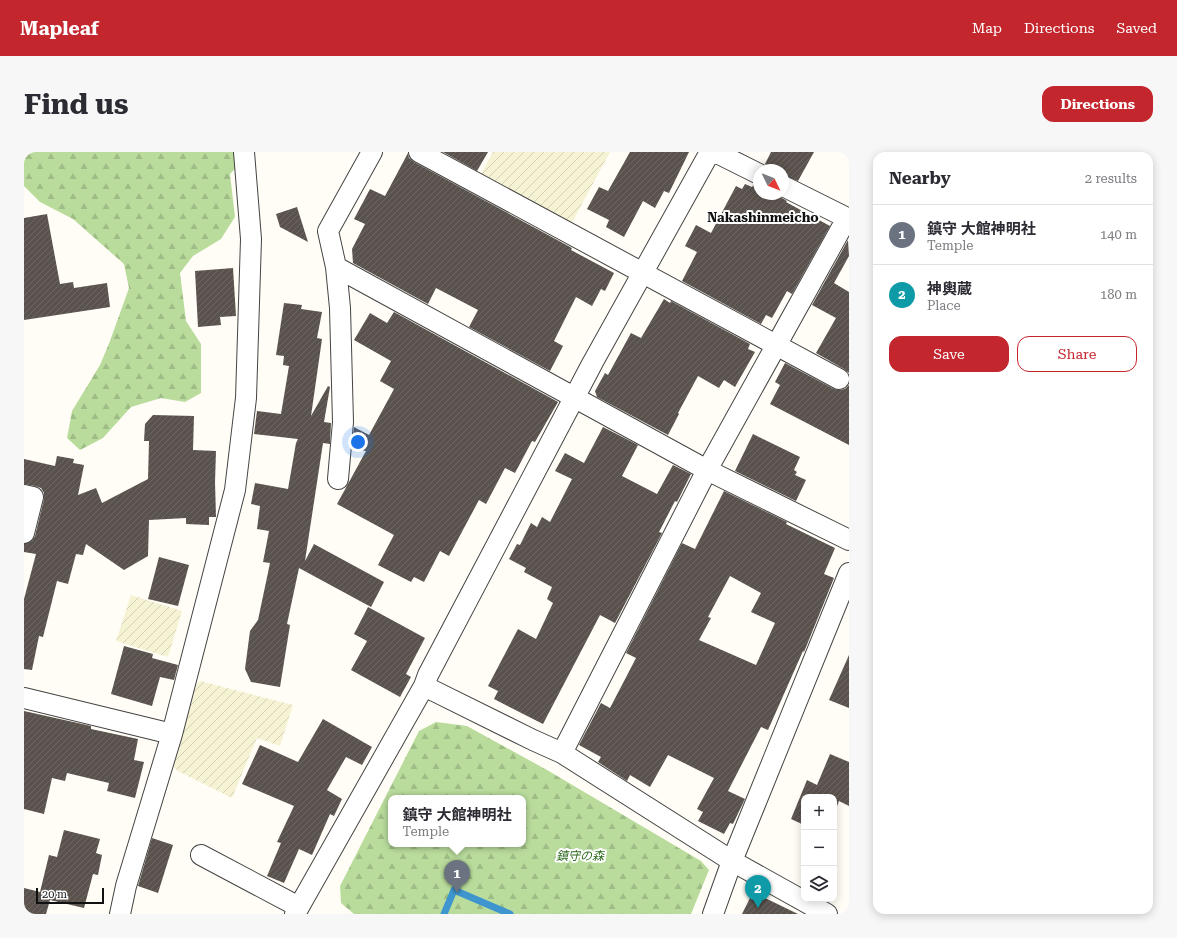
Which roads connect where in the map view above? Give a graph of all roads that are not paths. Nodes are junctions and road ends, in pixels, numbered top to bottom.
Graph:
1 (244, 152) edge
2 (372, 152) edge
3 (419, 152) edge
4 (710, 152) edge
5 (715, 152) edge
6 (753, 171) edge
7 (789, 189) edge
8 (848, 218) edge
9 (336, 267) junction
10 (643, 272) junction
11 (776, 345) junction
12 (839, 379) dead end
13 (574, 398) junction
14 (707, 470) junction
15 (338, 479) dead end
16 (24, 495) edge
17 (24, 533) edge
18 (849, 540) edge
19 (849, 573) edge
20 (424, 686) junction
21 (24, 698) edge
22 (172, 734) junction
23 (562, 753) junction
24 (201, 855) dead end
25 (732, 861) junction
26 (297, 911) edge
27 (120, 914) edge
28 (713, 914) edge
29 (827, 914) edge

1 - 22 street
2 - 9 street
3 - 10 street
4 - 10 street
5 - 6 street
7 - 8 street
8 - 11 street
9 - 13 street
9 - 15 street
10 - 11 street
10 - 13 street
11 - 12 street
11 - 14 street
13 - 14 street
13 - 20 street
14 - 18 street
14 - 23 street
16 - 17 street
19 - 25 street
20 - 23 street
20 - 26 street
21 - 22 street
22 - 27 street
23 - 25 street
24 - 26 street
25 - 28 street
25 - 29 street

